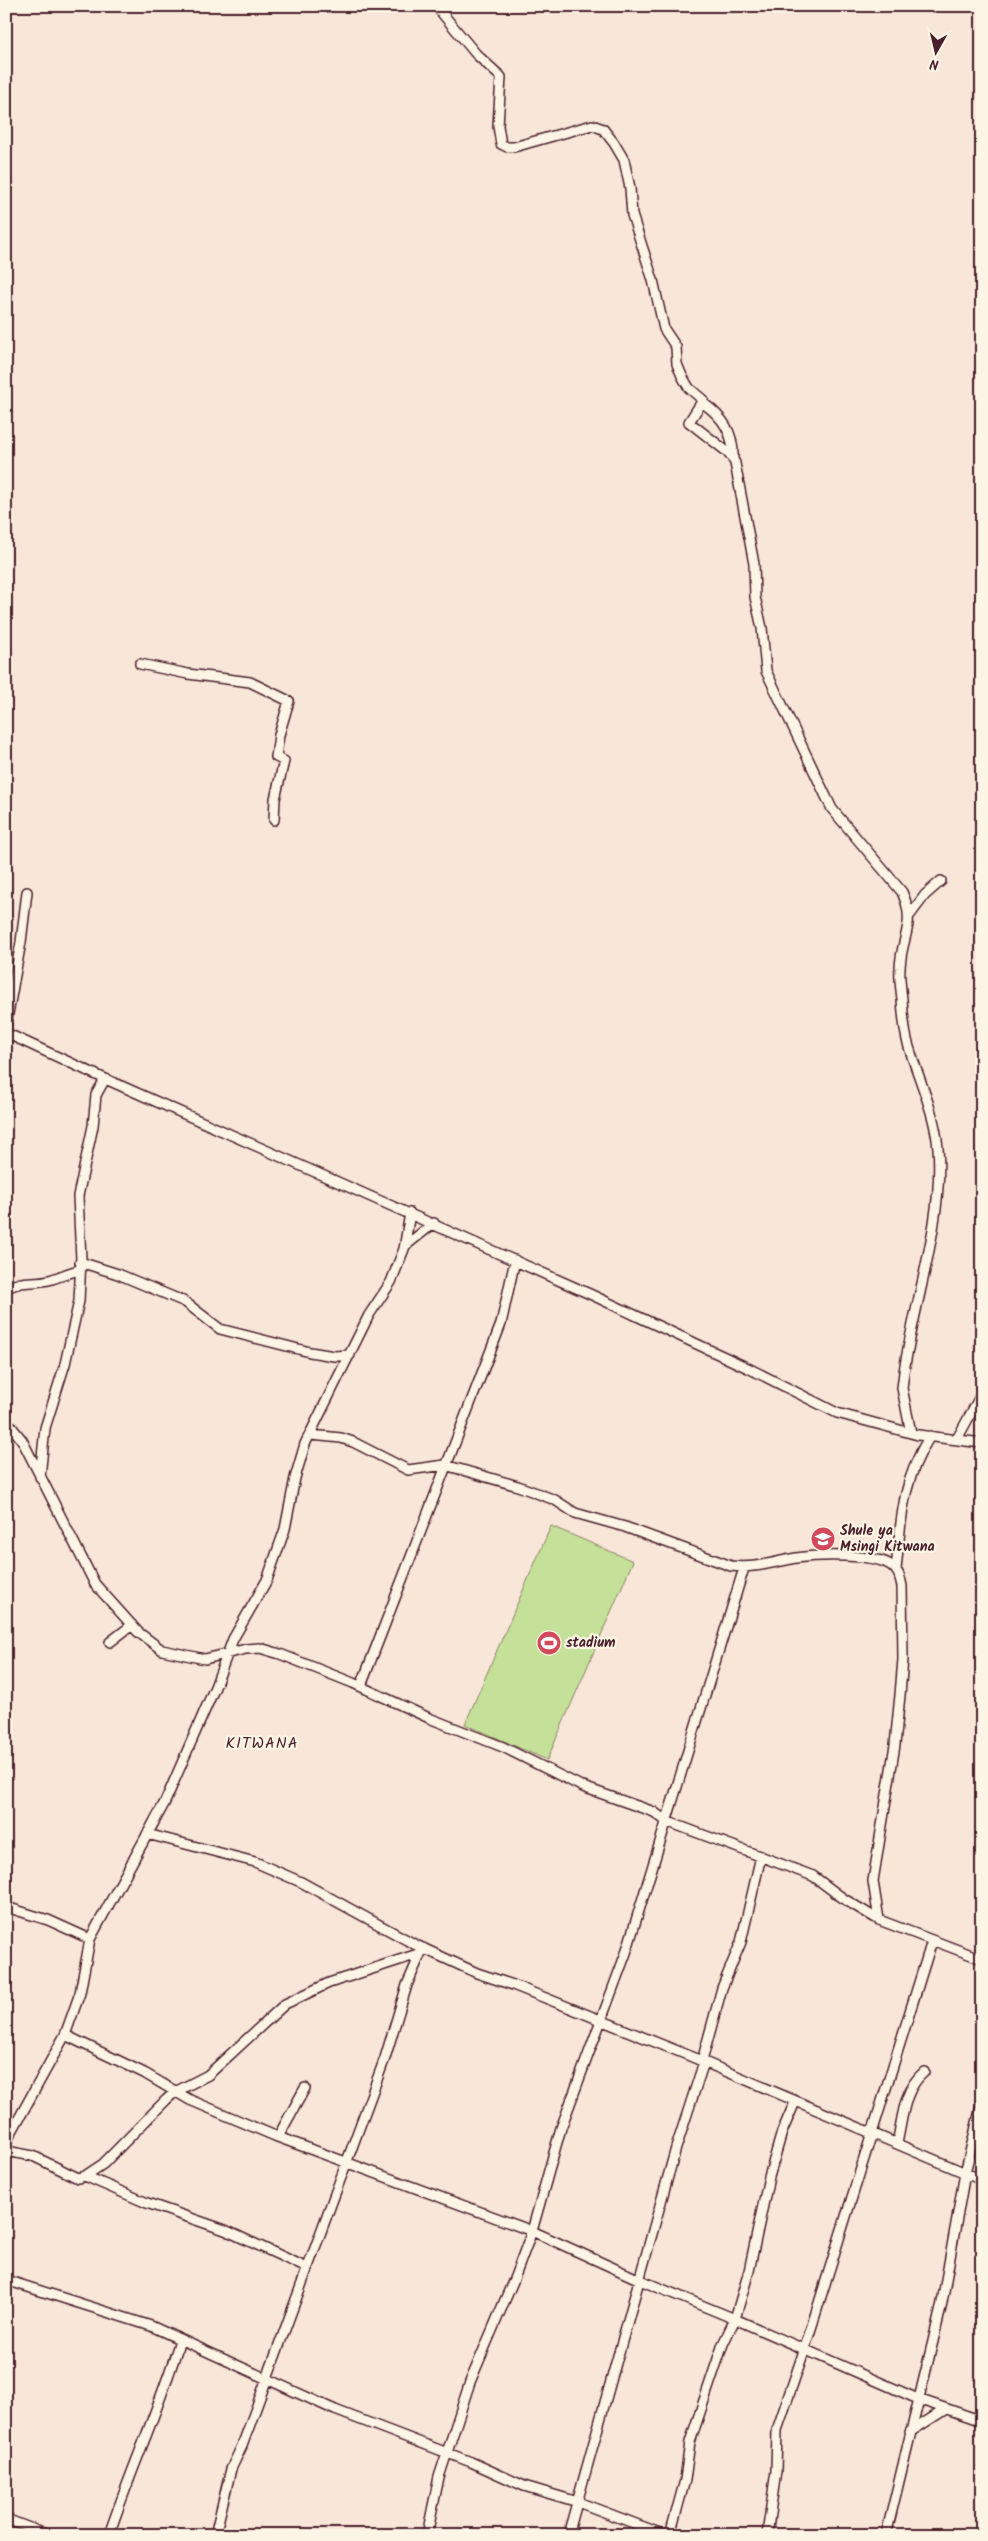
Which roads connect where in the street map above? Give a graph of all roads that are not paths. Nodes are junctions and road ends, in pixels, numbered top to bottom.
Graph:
1 (436, 6) edge
2 (703, 403) junction
3 (733, 459) junction
4 (140, 664) dead end
5 (274, 820) dead end
6 (941, 881) dead end
7 (27, 892) dead end
8 (910, 915) junction
9 (6, 1025) edge
10 (6, 1032) edge
11 (105, 1079) junction
12 (410, 1213) junction
13 (434, 1223) junction
14 (404, 1246) junction
15 (514, 1260) junction
16 (80, 1266) junction
17 (6, 1289) edge
18 (350, 1355) junction
19 (982, 1393) edge
20 (6, 1420) edge
21 (911, 1433) junction
22 (311, 1435) junction
23 (930, 1436) junction
24 (957, 1440) junction
25 (982, 1443) edge
26 (445, 1465) junction
27 (40, 1478) junction
28 (744, 1568) junction
29 (896, 1570) junction
30 (132, 1625) junction
31 (110, 1642) dead end
32 (228, 1654) junction
33 (360, 1686) junction
34 (666, 1821) junction
35 (147, 1834) junction
36 (761, 1856) junction
37 (6, 1907) edge
38 (879, 1920) junction
39 (90, 1939) junction
40 (932, 1941) junction
41 (422, 1951) junction
42 (982, 1959) edge
43 (602, 2021) junction
44 (65, 2035) junction
45 (703, 2061) junction
46 (924, 2072) dead end
47 (305, 2088) dead end
48 (176, 2092) junction
49 (795, 2102) junction
50 (982, 2102) edge
51 (872, 2133) junction
52 (278, 2137) junction
53 (6, 2142) edge
54 (897, 2143) junction
55 (6, 2151) edge
56 (346, 2163) junction
57 (965, 2173) junction
58 (85, 2176) junction
59 (982, 2180) edge
60 (532, 2232) junction
61 (307, 2268) junction
62 (6, 2280) edge
63 (640, 2280) junction
64 (735, 2319) junction
65 (180, 2340) junction
66 (804, 2351) junction
67 (267, 2378) junction
68 (918, 2399) junction
69 (946, 2409) junction
70 (982, 2420) edge
71 (910, 2432) junction
72 (447, 2453) junction
73 (578, 2502) junction
74 (6, 2519) edge
75 (48, 2535) edge
76 (109, 2535) edge
77 (215, 2535) edge
78 (427, 2535) edge
79 (568, 2535) edge
80 (665, 2535) edge
81 (670, 2535) edge
82 (767, 2535) edge
83 (886, 2535) edge

1 - 2 street
2 - 3 street
2 - 3 street
3 - 8 street
4 - 5 street
6 - 8 street
7 - 9 street
8 - 21 street
10 - 11 street
11 - 12 street
11 - 16 street
12 - 13 street
12 - 14 street
13 - 14 street
13 - 15 street
14 - 18 street
15 - 21 street
15 - 26 street
16 - 17 street
16 - 18 street
16 - 27 street
18 - 22 street
19 - 24 street
20 - 27 street
21 - 23 street
22 - 26 street
22 - 32 street
23 - 24 street
23 - 29 street
24 - 25 street
26 - 28 street
26 - 33 street
27 - 30 street
28 - 29 street
28 - 34 street
29 - 38 street
30 - 31 street
30 - 32 street
32 - 33 street
32 - 35 street
33 - 34 street
34 - 36 street
34 - 43 street
35 - 39 street
35 - 41 street
36 - 38 street
36 - 45 street
37 - 39 street
38 - 40 street
39 - 44 street
40 - 42 street
40 - 51 street
41 - 43 street
41 - 48 street
41 - 56 street
43 - 45 street
43 - 60 street
44 - 48 street
44 - 53 street
45 - 49 street
45 - 63 street
46 - 54 street
47 - 52 street
48 - 52 street
48 - 58 street
49 - 51 street
49 - 64 street
50 - 57 street
51 - 54 street
51 - 66 street
52 - 56 street
54 - 57 street
55 - 58 street
56 - 60 street
56 - 61 street
57 - 59 street
57 - 68 street
58 - 61 street
60 - 63 street
60 - 72 street
61 - 67 street
62 - 65 street
63 - 64 street
63 - 73 street
64 - 66 street
64 - 81 street
65 - 67 street
65 - 76 street
66 - 68 street
66 - 82 street
67 - 72 street
67 - 77 street
68 - 69 street
68 - 71 street
69 - 70 street
69 - 71 street
71 - 83 street
72 - 73 street
72 - 78 street
73 - 79 street
73 - 80 street
74 - 75 street

